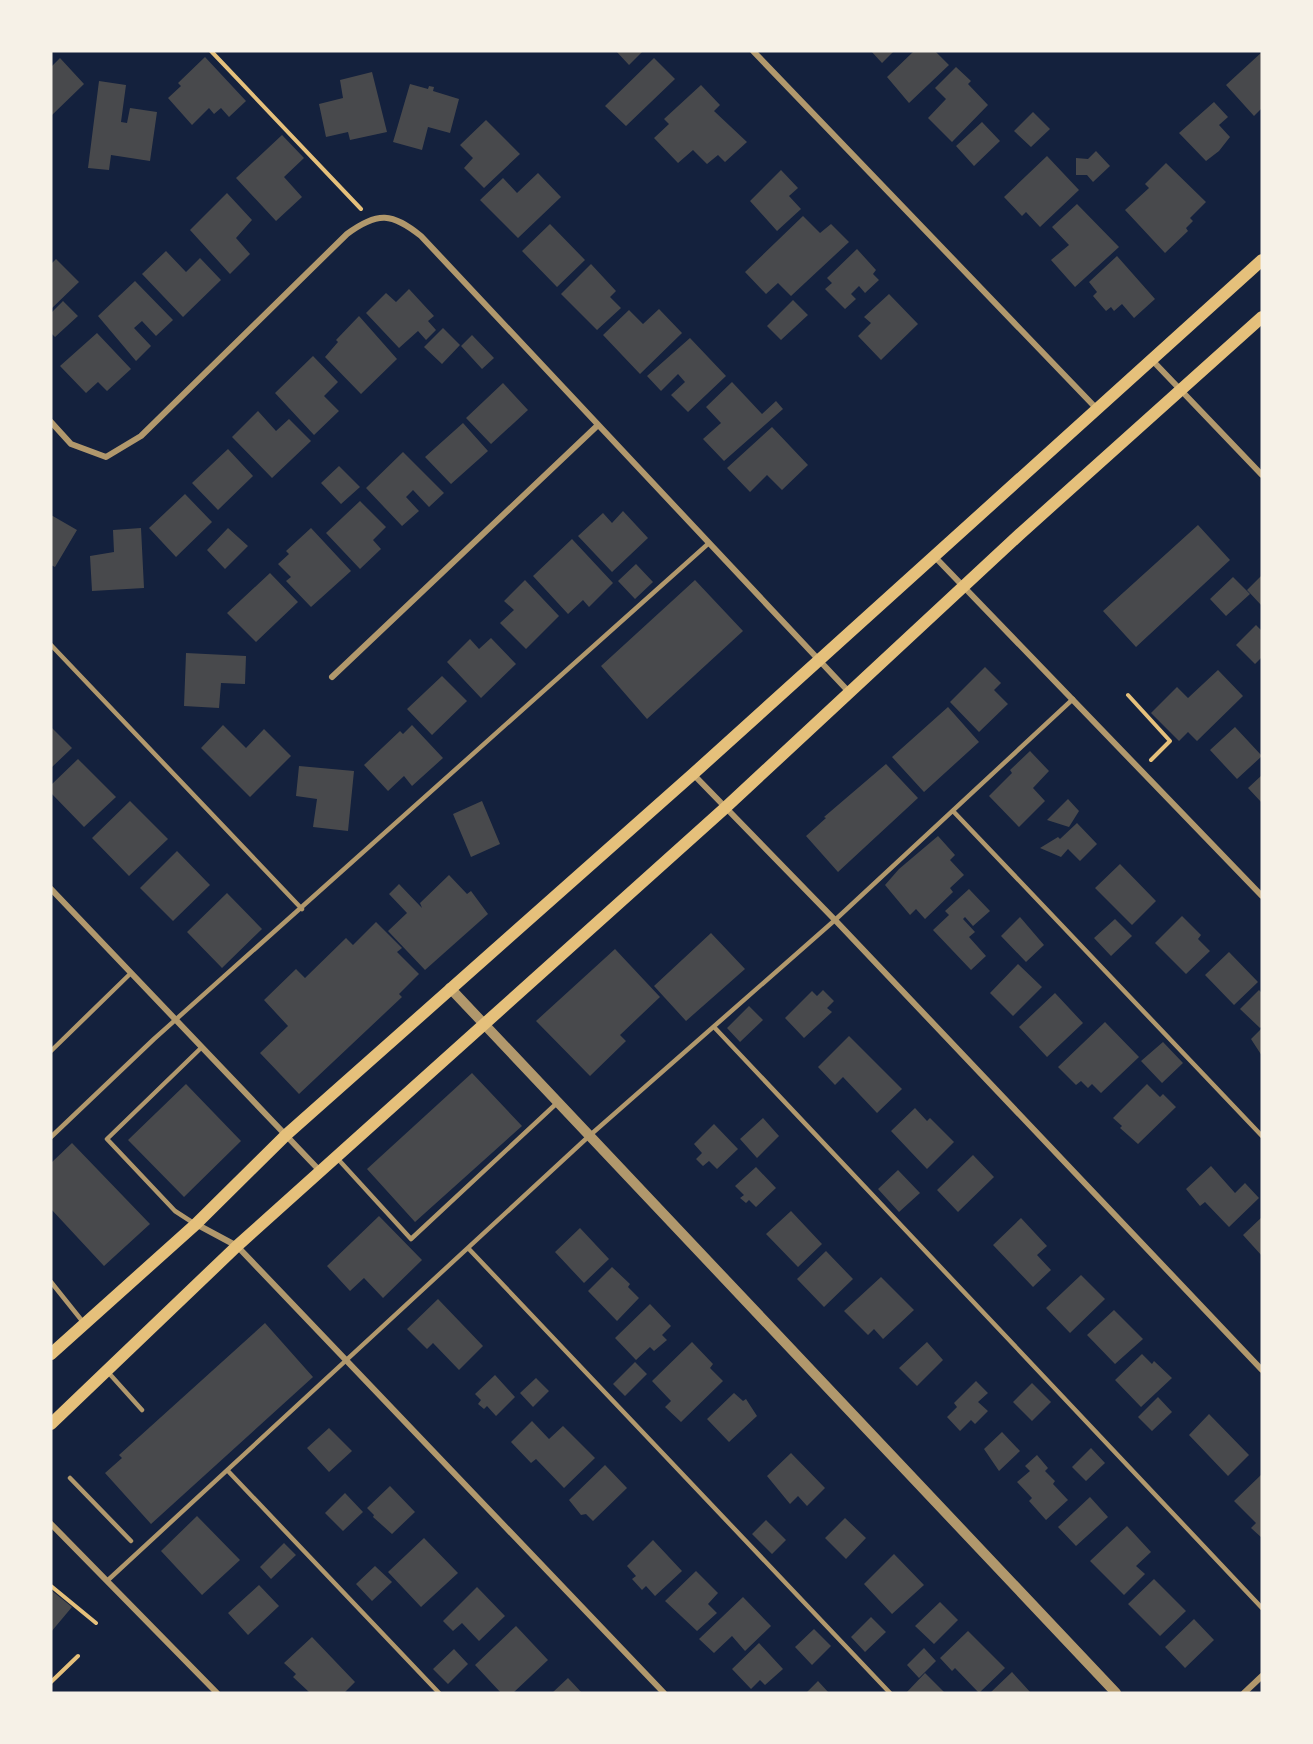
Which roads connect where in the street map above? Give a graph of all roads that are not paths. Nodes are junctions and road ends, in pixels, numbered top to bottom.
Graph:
1 (753, 51) edge
2 (1262, 260) edge
3 (1262, 317) edge
4 (1151, 359) junction
5 (1180, 390) junction
6 (1096, 408) junction
7 (51, 422) edge
8 (598, 425) junction
9 (1262, 475) edge
10 (709, 543) junction
11 (934, 556) junction
12 (963, 587) junction
13 (51, 645) edge
14 (819, 660) junction
15 (332, 677) dead end
16 (850, 694) junction
17 (1073, 699) junction
18 (693, 774) junction
19 (725, 808) junction
20 (953, 811) junction
21 (51, 890) edge
22 (1262, 896) edge
23 (302, 909) junction
24 (836, 920) junction
25 (131, 973) junction
26 (450, 988) junction
27 (177, 1021) junction
28 (485, 1026) junction
29 (714, 1027) junction
30 (202, 1047) junction
31 (51, 1051) edge
32 (558, 1103) junction
33 (286, 1135) junction
34 (1262, 1136) edge
35 (51, 1137) edge
36 (588, 1137) junction
37 (337, 1158) junction
38 (321, 1172) junction
39 (196, 1224) junction
40 (237, 1246) junction
41 (468, 1248) junction
42 (51, 1282) edge
43 (83, 1323) junction
44 (51, 1354) edge
45 (347, 1362) junction
46 (1262, 1370) edge
47 (106, 1371) junction
48 (142, 1410) dead end
49 (51, 1424) edge
50 (228, 1471) junction
51 (70, 1478) dead end
52 (51, 1524) edge
53 (131, 1541) dead end
54 (108, 1581) junction
55 (1262, 1608) edge
56 (1262, 1676) edge
57 (217, 1693) edge
58 (439, 1693) edge
59 (664, 1693) edge
60 (890, 1693) edge
61 (1116, 1693) edge
62 (1244, 1693) edge

1 - 6 street
2 - 4 main road
3 - 5 main road
4 - 5 street
4 - 6 main road
5 - 9 street
5 - 12 main road
6 - 11 main road
7 - 8 street
8 - 10 street
8 - 15 street
10 - 14 street
10 - 23 lane
11 - 12 street
11 - 14 main road
12 - 16 main road
12 - 17 street
13 - 23 lane
14 - 16 street
14 - 18 main road
16 - 19 main road
17 - 20 lane
17 - 22 street
18 - 19 street
18 - 26 main road
19 - 24 street
19 - 28 main road
20 - 24 lane
20 - 34 lane
21 - 25 street
23 - 27 lane
24 - 29 lane
24 - 46 street
25 - 27 street
25 - 31 lane
26 - 28 street
26 - 33 main road
27 - 30 street
27 - 35 lane
28 - 32 street
28 - 37 main road
29 - 36 lane
29 - 55 lane
30 - 33 street
30 - 39 lane
32 - 36 street
32 - 37 lane
33 - 38 street
33 - 39 main road
36 - 41 lane
36 - 61 street
37 - 38 main road
38 - 40 main road
39 - 40 street
39 - 43 main road
40 - 45 street
40 - 47 main road
41 - 45 lane
41 - 60 lane
42 - 43 lane
43 - 44 main road
45 - 50 lane
45 - 59 street
47 - 48 lane
47 - 49 main road
50 - 54 lane
50 - 58 lane
51 - 53 lane
52 - 54 street
54 - 57 street
56 - 62 street

